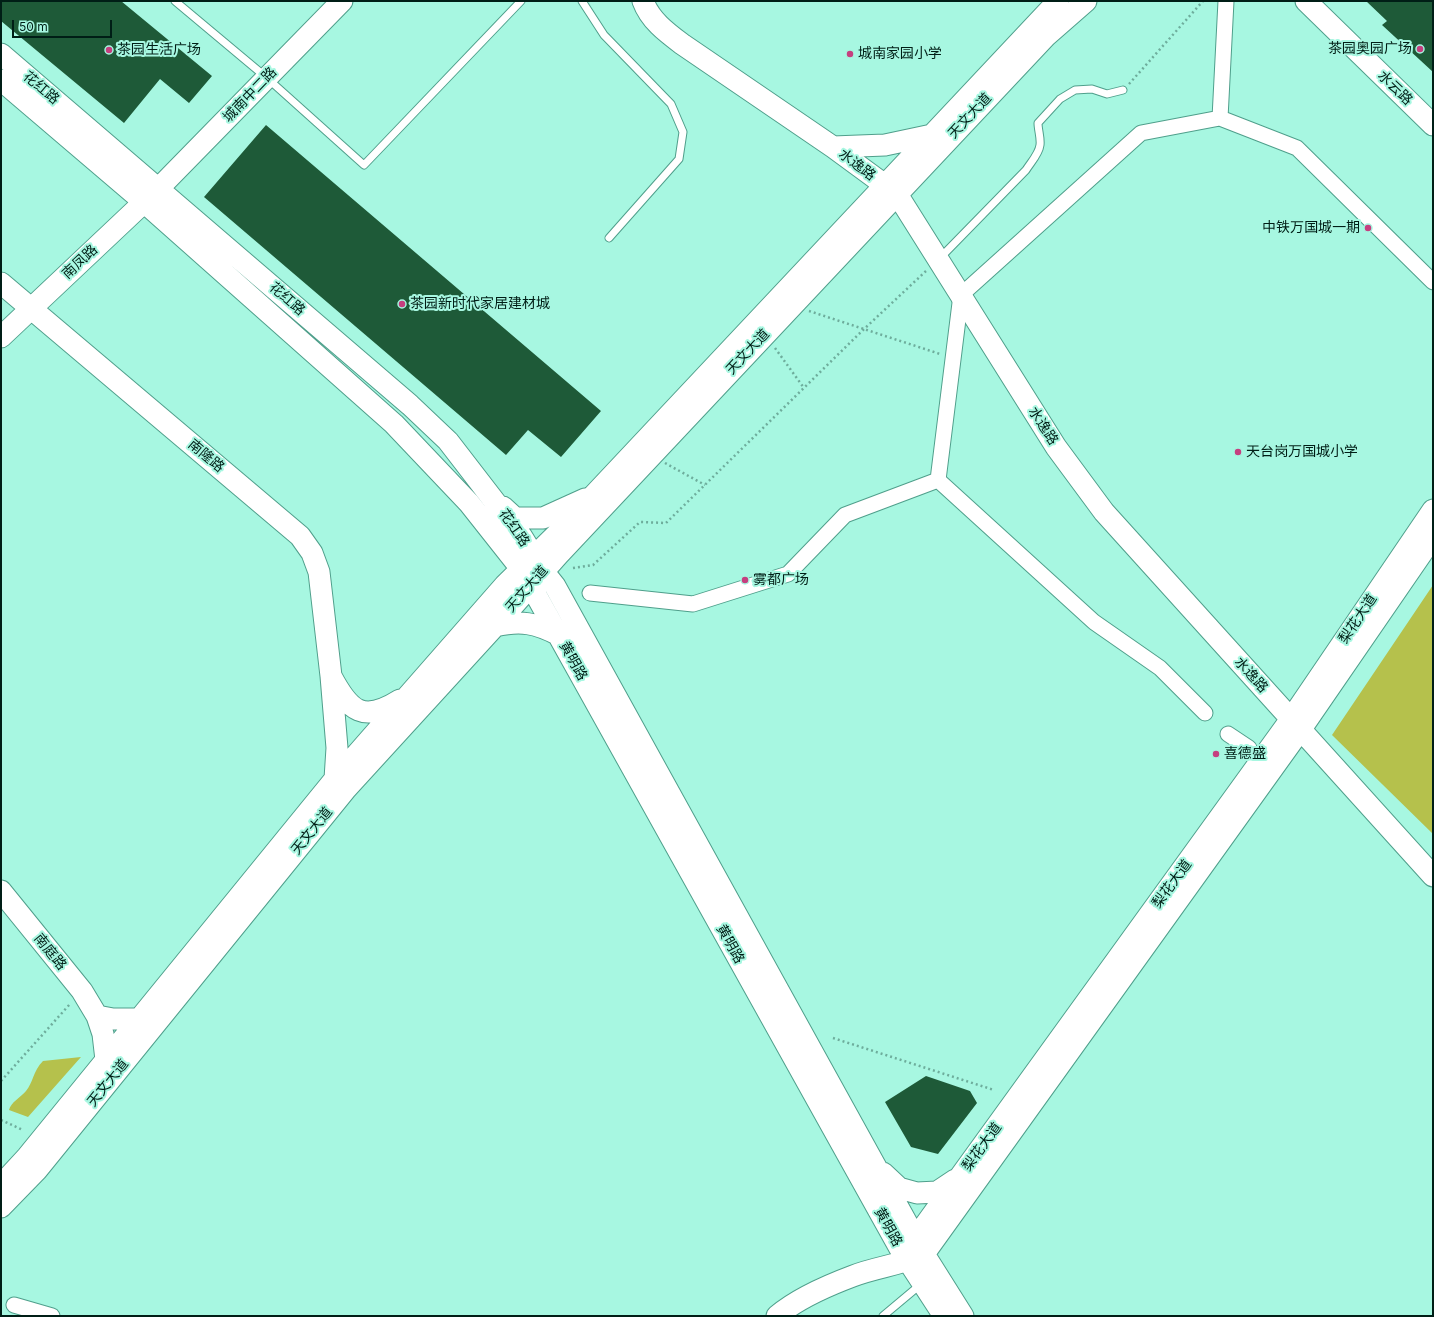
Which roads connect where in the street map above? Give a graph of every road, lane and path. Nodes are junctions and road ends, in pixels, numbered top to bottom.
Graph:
1 (175, 1) edge
2 (342, 1) edge
3 (520, 1) edge
4 (582, 1) edge
5 (643, 1) edge
6 (1058, 1) edge
7 (1086, 1) edge
8 (1203, 1) edge
9 (1226, 1) edge
10 (1306, 1) edge
11 (1327, 1) edge
12 (1, 54) edge
13 (267, 78) junction
14 (1, 80) edge
15 (1123, 90) joint
16 (1433, 104) edge
17 (1220, 118) junction
18 (1433, 125) edge
19 (932, 134) junction
20 (833, 147) junction
21 (891, 190) junction
22 (151, 195) junction
23 (609, 238) dead end
24 (938, 260) junction
25 (1433, 282) edge
26 (1, 283) edge
27 (960, 295) junction
28 (31, 308) junction
29 (805, 310) dead end
30 (863, 330) junction
31 (1, 337) edge
32 (773, 345) dead end
33 (954, 358) junction
34 (804, 388) junction
35 (410, 405) junction
36 (394, 424) junction
37 (665, 463) dead end
38 (938, 480) junction
39 (705, 485) junction
40 (593, 495) junction
41 (495, 500) junction
42 (1433, 510) edge
43 (1433, 537) edge
44 (573, 568) dead end
45 (532, 571) junction
46 (590, 593) dead end
47 (495, 626) junction
48 (559, 635) junction
49 (331, 676) junction
50 (408, 695) junction
51 (1205, 713) dead end
52 (1296, 724) junction
53 (1228, 734) dead end
54 (1249, 748) dead end
55 (335, 779) junction
56 (1433, 876) edge
57 (1, 891) edge
58 (82, 992) junction
59 (97, 1016) junction
60 (140, 1019) junction
61 (833, 1038) dead end
62 (106, 1060) junction
63 (1, 1081) edge
64 (994, 1090) dead end
65 (1, 1120) edge
66 (23, 1130) dead end
67 (27, 1158) junction
68 (874, 1166) junction
69 (1, 1176) edge
70 (961, 1176) junction
71 (1, 1184) edge
72 (1, 1207) edge
73 (911, 1250) junction
74 (922, 1283) junction
75 (14, 1305) dead end
76 (52, 1316) edge
77 (777, 1316) edge
78 (883, 1316) edge
79 (944, 1316) edge
80 (963, 1316) edge

1 - 13 lane
2 - 13 main road, 城南中二路
3 - 13 lane
4 - 23 lane
5 - 20 main road, 水逸路
6 - 19 main road, 天文大道
7 - 21 main road, 天文大道
8 - 15 path
9 - 17 street
10 - 18 main road, 水云路
11 - 16 main road, 水云路
12 - 22 main road, 花红路
13 - 22 main road, 城南中二路
14 - 22 main road, 花红路
15 - 24 lane
17 - 25 street
17 - 27 street
19 - 20 main road
19 - 21 main road, 天文大道
20 - 21 main road, 水逸路
21 - 24 main road, 水逸路
21 - 40 main road, 天文大道
21 - 45 main road, 天文大道
22 - 28 main road, 南凤路
22 - 35 main road, 花红路
22 - 36 main road, 花红路
24 - 27 main road, 水逸路
24 - 30 path
26 - 28 main road, 南隆路
27 - 33 street
27 - 52 main road, 水逸路
28 - 31 main road, 南凤路
28 - 49 main road, 南隆路
29 - 30 path
30 - 33 path
30 - 34 path
32 - 34 path
33 - 38 street
34 - 39 path
35 - 36 main road
35 - 41 main road, 花红路
36 - 45 main road, 花红路
37 - 39 path
38 - 46 street
38 - 51 street
39 - 44 path
40 - 41 main road
40 - 45 main road, 天文大道
41 - 45 main road, 花红路
42 - 52 main road, 梨花大道
43 - 52 main road, 梨花大道
45 - 47 main road, 天文大道
45 - 48 main road, 黄明路
45 - 50 main road, 天文大道
45 - 68 main road, 黄明路
47 - 48 main road
47 - 72 main road, 天文大道
48 - 73 main road, 黄明路
49 - 50 main road
49 - 55 main road, 南隆路
50 - 55 main road, 天文大道
52 - 56 main road, 水逸路
52 - 70 main road, 梨花大道
52 - 73 main road, 梨花大道
53 - 54 street
55 - 60 main road, 天文大道
57 - 58 main road, 南庭路
58 - 59 main road, 南庭路
58 - 63 path
59 - 60 main road
59 - 62 main road, 南庭路
60 - 62 main road, 天文大道
61 - 64 path
62 - 67 main road, 天文大道
65 - 66 path
67 - 69 main road, 天文大道
67 - 71 main road, 天文大道
68 - 70 main road
68 - 73 main road, 黄明路
70 - 73 main road, 梨花大道
73 - 74 main road, 黄明路
73 - 77 main road
73 - 80 main road, 黄明路
74 - 78 lane
74 - 79 main road, 黄明路
75 - 76 street

